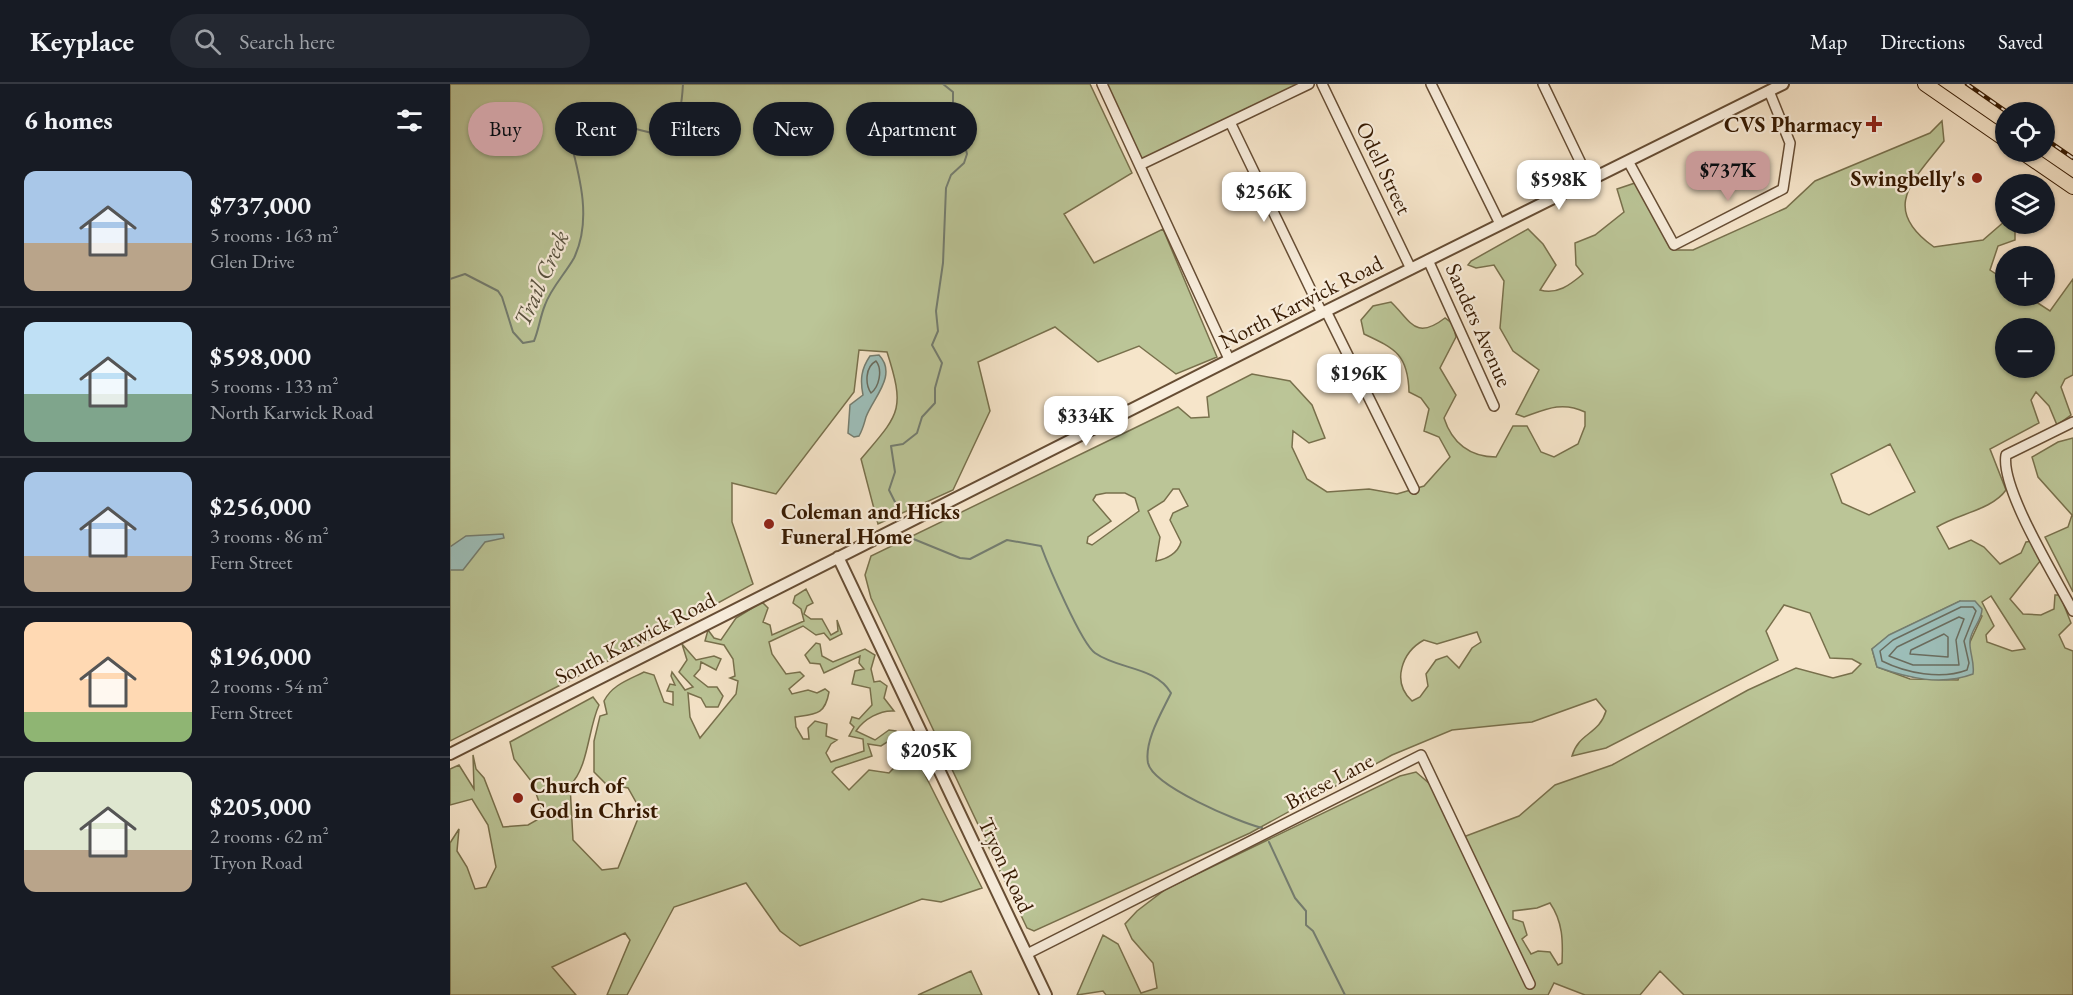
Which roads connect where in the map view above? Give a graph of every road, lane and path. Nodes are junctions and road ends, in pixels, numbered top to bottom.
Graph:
1 (1102, 84) edge
2 (1309, 84) edge
3 (1322, 84) edge
4 (1431, 84) edge
5 (1543, 84) edge
6 (1783, 84) edge
7 (1925, 84) edge
8 (1769, 91) junction
9 (1230, 122) junction
10 (1995, 132) edge
11 (1628, 160) junction
12 (2037, 162) edge
13 (1140, 165) junction
14 (1589, 180) junction
15 (2073, 187) edge
16 (1500, 225) junction
17 (1428, 260) junction
18 (1411, 269) junction
19 (1324, 312) junction
20 (1229, 359) junction
21 (1494, 406) dead end
22 (2073, 422) edge
23 (1414, 489) dead end
24 (838, 557) junction
25 (2073, 610) edge
26 (450, 753) edge
27 (1027, 954) junction
28 (1530, 984) dead end
29 (1046, 995) edge

1 - 13 street
2 - 9 street
3 - 18 street, Odell Street
4 - 16 street
5 - 14 street
6 - 8 street, North Karwick Road
7 - 10 main road
8 - 11 street, North Karwick Road
8 - 11 street
9 - 13 street
9 - 19 street
11 - 14 street, North Karwick Road
12 - 15 main road
13 - 20 street
14 - 16 street, North Karwick Road
16 - 17 street, North Karwick Road
17 - 18 street, North Karwick Road
17 - 21 street, Sanders Avenue
18 - 19 street, North Karwick Road
19 - 20 street, North Karwick Road
19 - 23 street
20 - 24 street, North Karwick Road
22 - 25 street
24 - 26 street, South Karwick Road
24 - 27 street, Tryon Road
27 - 28 street, Briese Lane
27 - 29 street, Tryon Road

